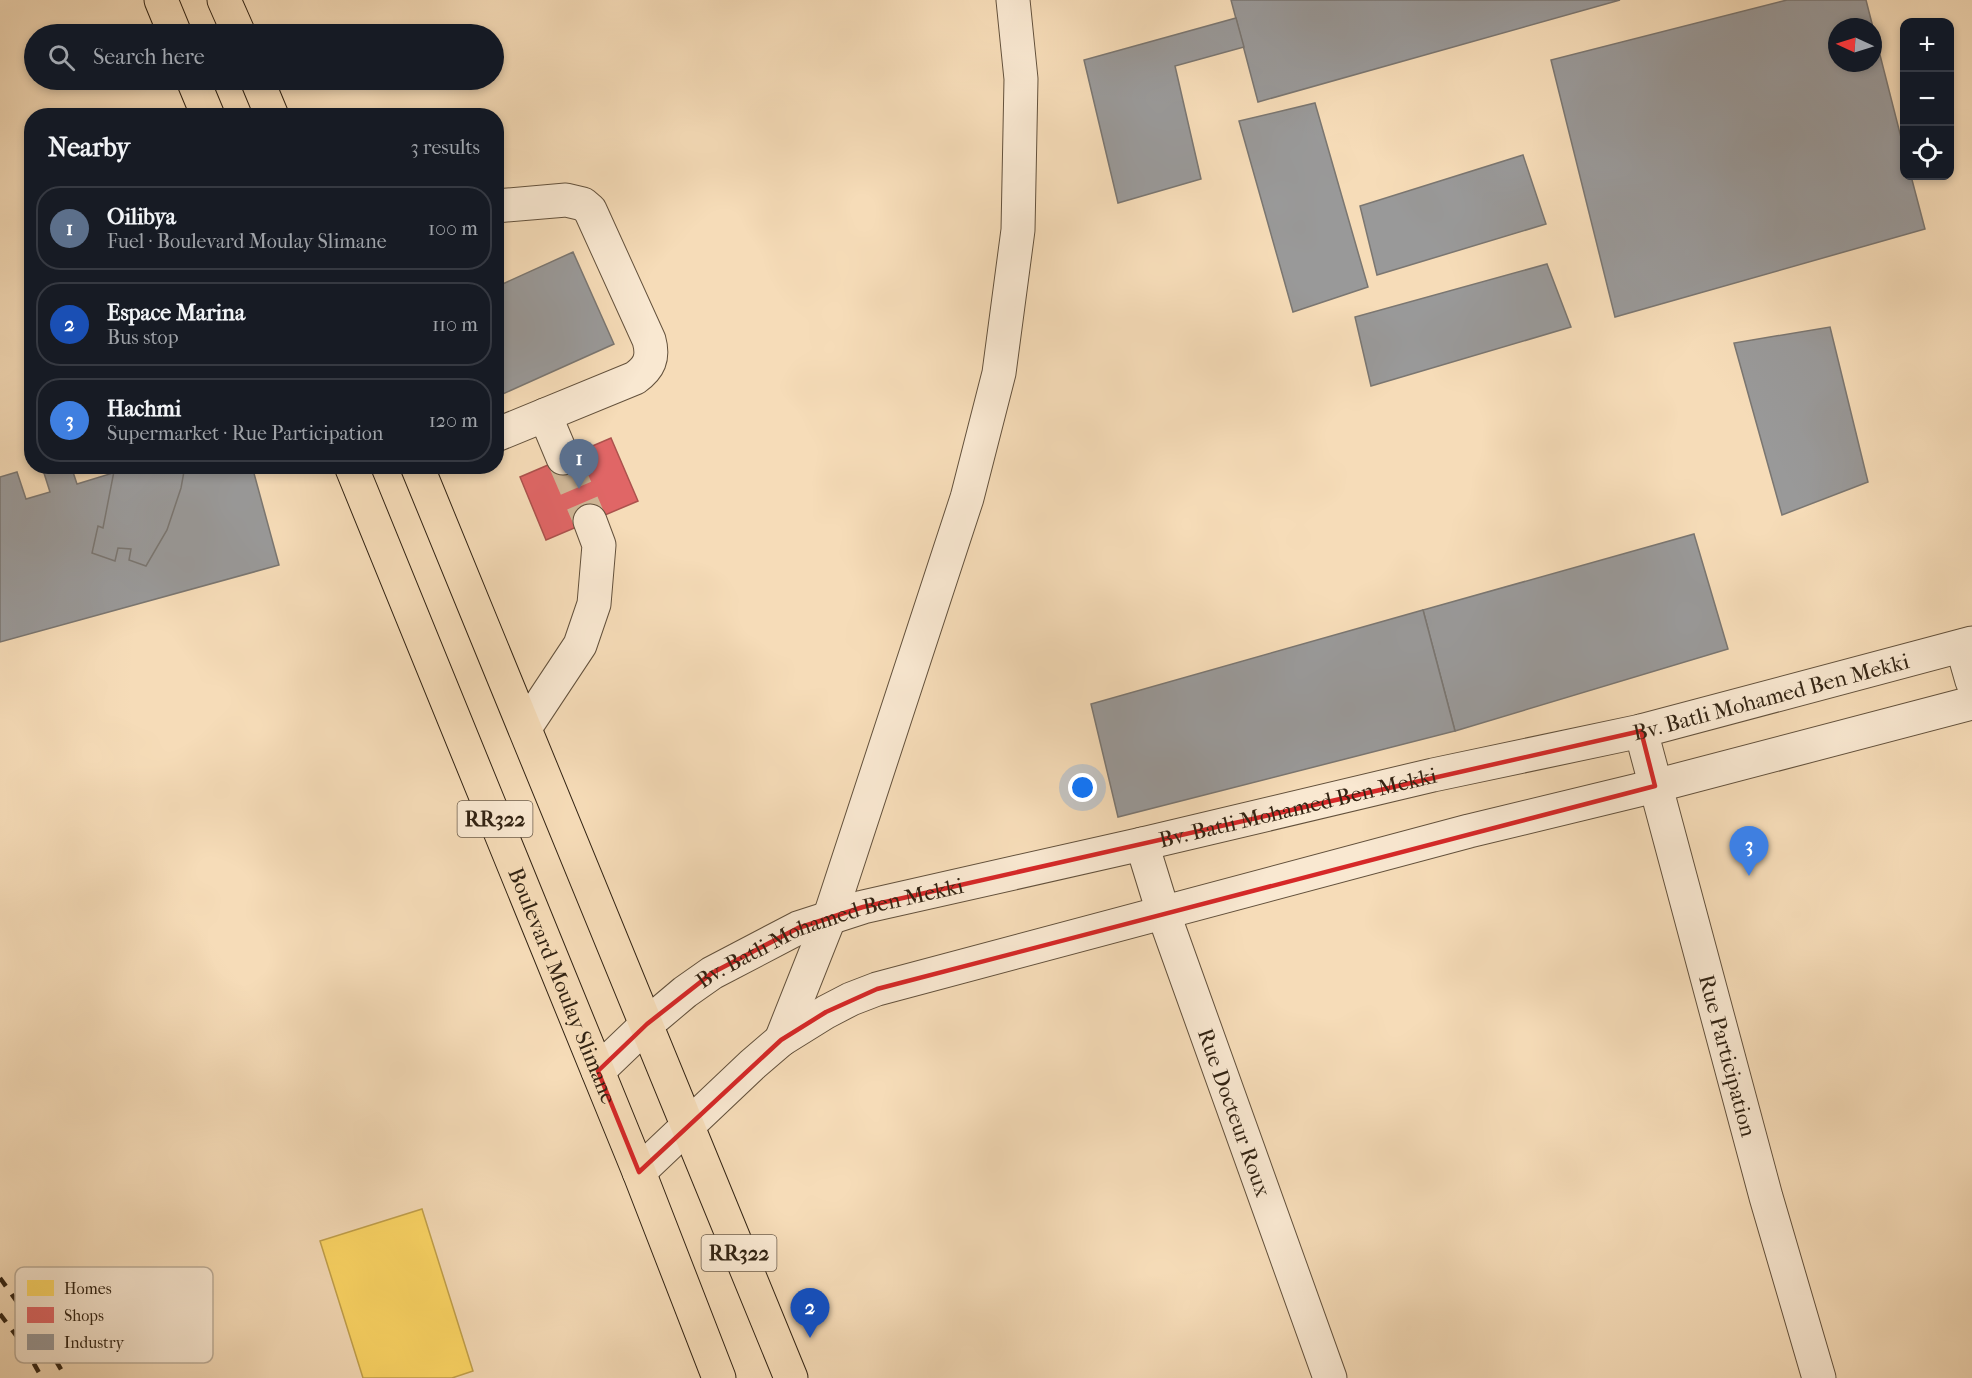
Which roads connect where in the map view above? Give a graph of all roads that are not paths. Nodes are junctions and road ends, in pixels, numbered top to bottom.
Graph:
1 (161, 0) edge
2 (224, 0) edge
3 (1013, 0) edge
4 (171, 24) edge
5 (235, 24) edge
6 (197, 90) edge
7 (261, 90) edge
8 (205, 108) edge
9 (269, 108) edge
10 (504, 205) edge
11 (545, 415) junction
12 (504, 432) edge
13 (563, 458) tunnel mouth
14 (354, 474) edge
15 (422, 474) edge
16 (590, 521) tunnel mouth
17 (1967, 645) edge
18 (1972, 681) edge
19 (1972, 703) edge
20 (525, 728) junction
21 (1641, 731) junction
22 (1655, 786) junction
23 (1142, 844) junction
24 (1163, 912) junction
25 (829, 919) junction
26 (647, 1024) junction
27 (781, 1040) junction
28 (598, 1071) junction
29 (687, 1128) junction
30 (639, 1172) junction
31 (719, 1378) edge
32 (791, 1378) edge
33 (1330, 1378) edge
34 (1819, 1378) edge

1 - 4 main road
2 - 5 main road
3 - 25 street
6 - 8 main road
7 - 9 main road
10 - 11 street
11 - 12 street
11 - 13 street
14 - 28 main road, Boulevard Moulay Slimane / RR322
15 - 20 main road, RR322
16 - 20 street
17 - 18 street
17 - 21 street, Bv. Batli Mohamed Ben Mekki
19 - 22 street
20 - 26 main road, RR322
21 - 22 street, Rue Participation
21 - 23 street, Bv. Batli Mohamed Ben Mekki
22 - 24 street
22 - 34 street, Rue Participation
23 - 24 street, Rue Docteur Roux
23 - 25 street, Bv. Batli Mohamed Ben Mekki
24 - 27 street
24 - 33 street, Rue Docteur Roux
25 - 26 street, Bv. Batli Mohamed Ben Mekki
25 - 27 street
26 - 28 street, Bv. Batli Mohamed Ben Mekki
26 - 29 main road, RR322
27 - 29 street
28 - 30 main road, Boulevard Moulay Slimane / RR322
29 - 30 street
29 - 32 main road, RR322
30 - 31 main road, RR322

